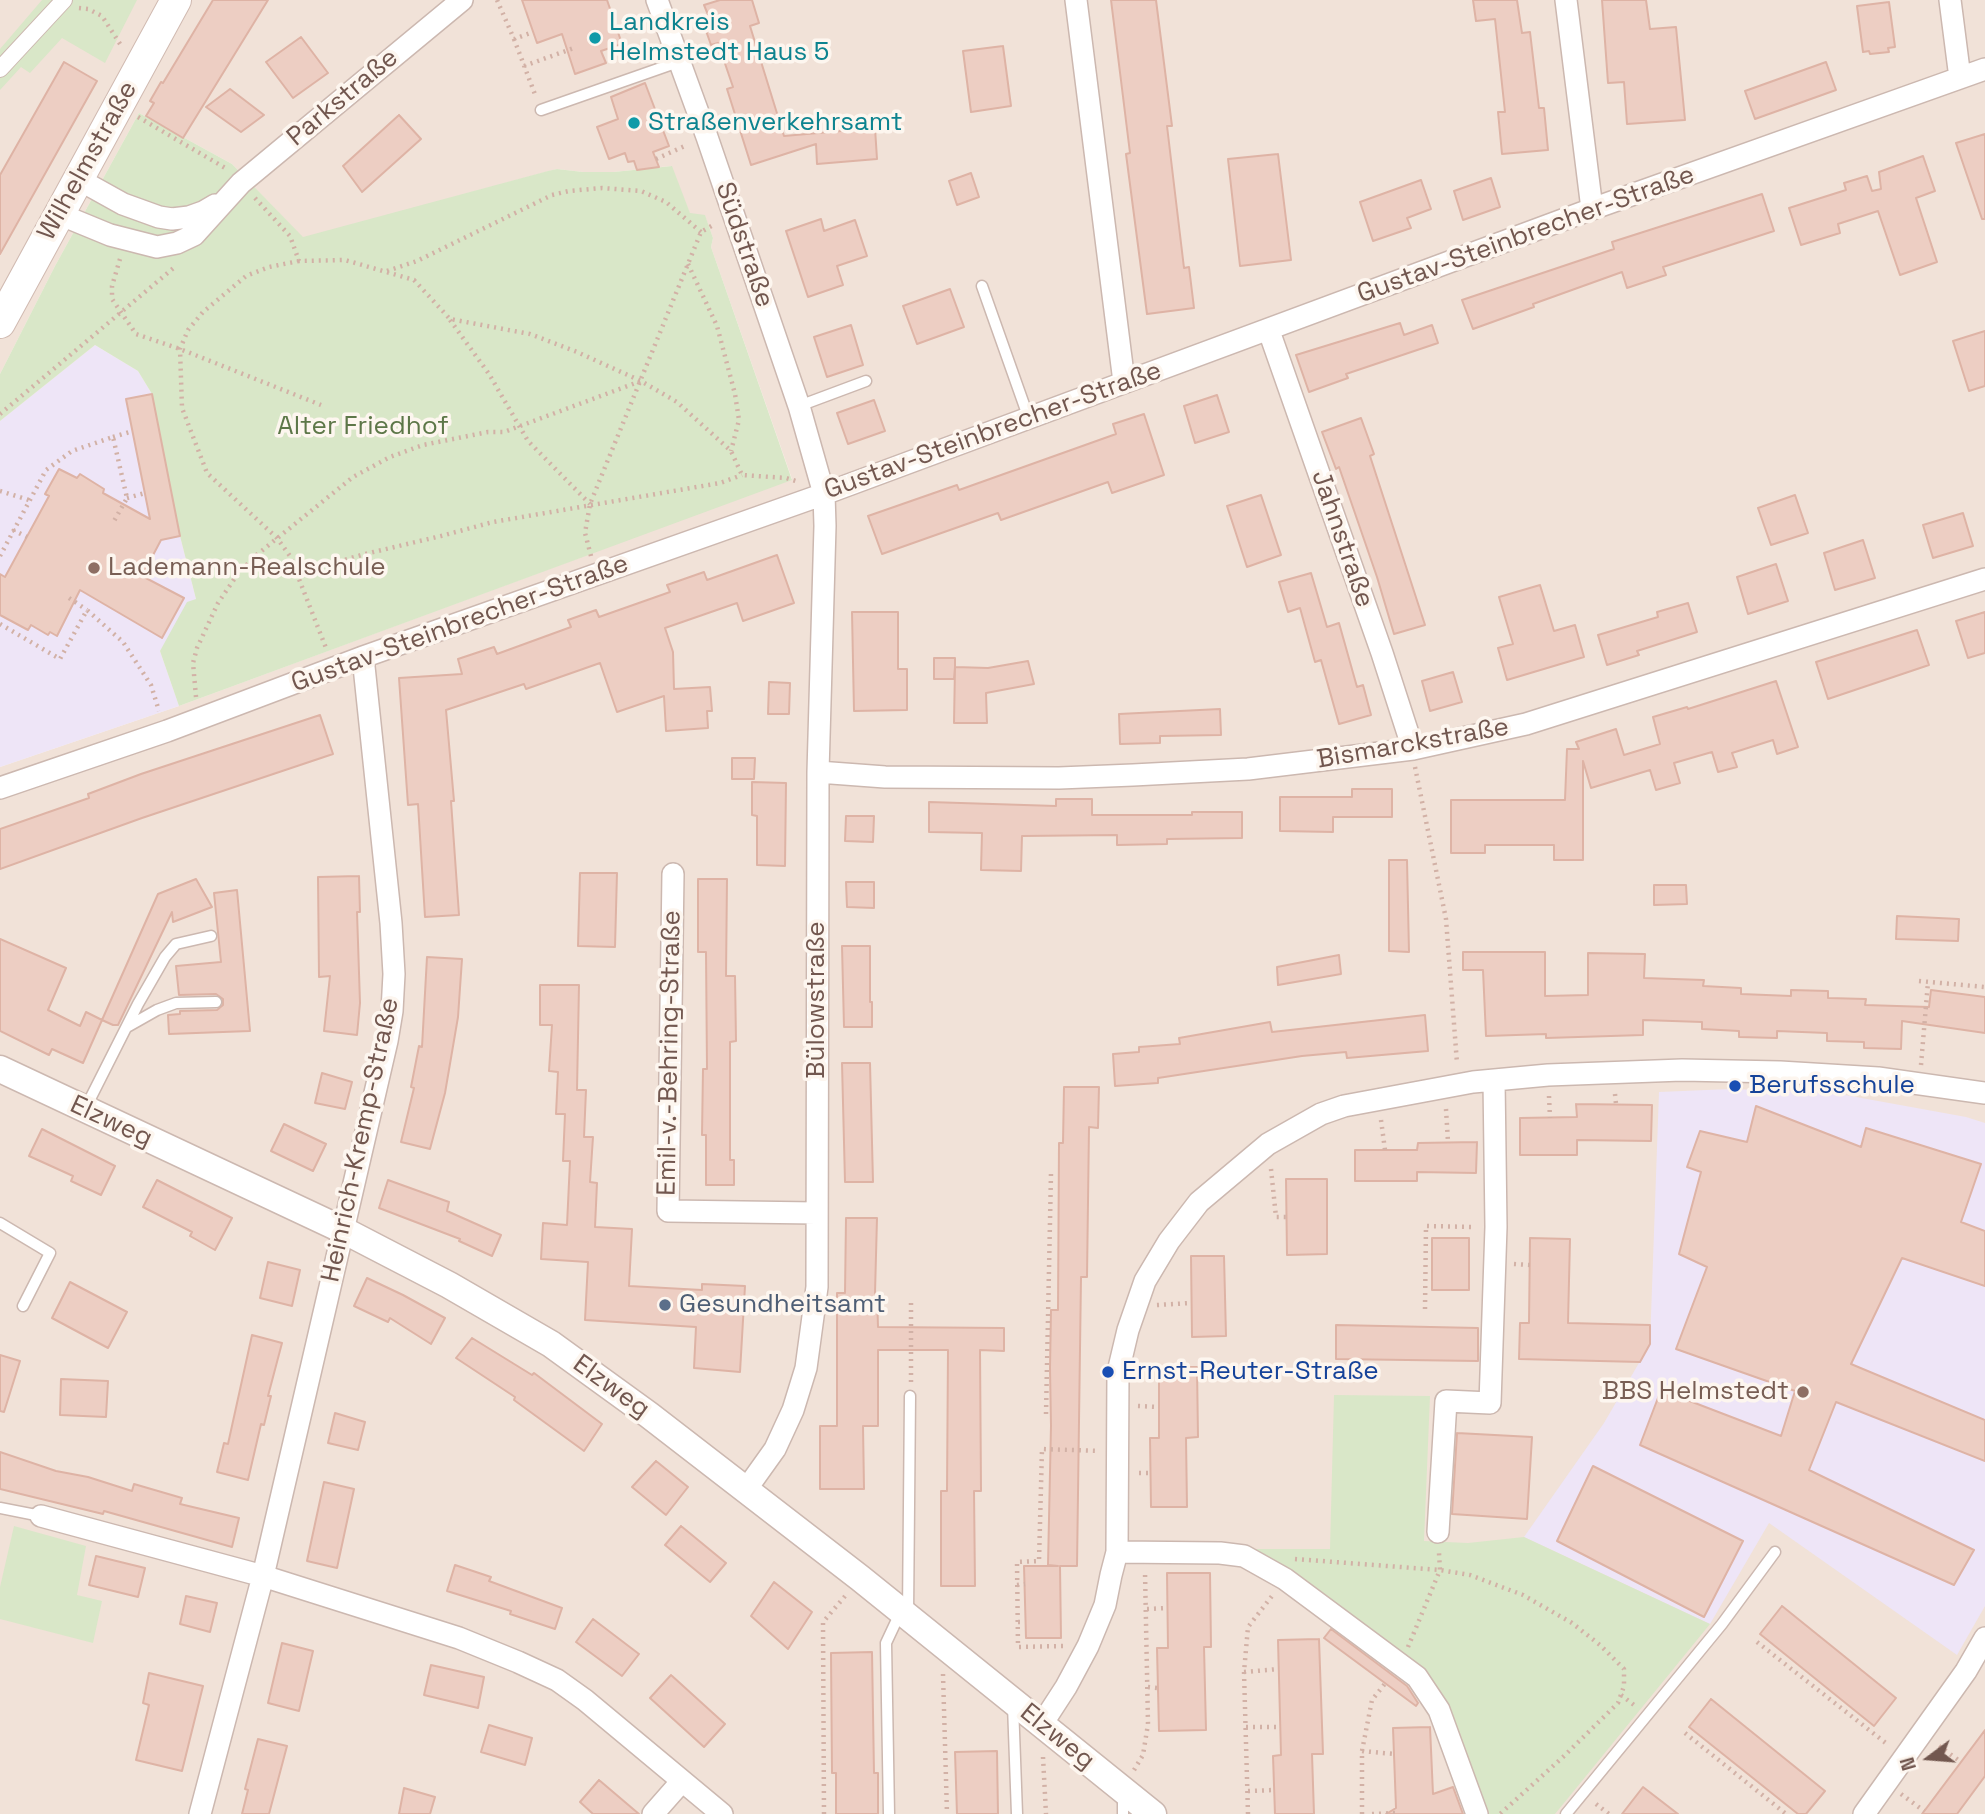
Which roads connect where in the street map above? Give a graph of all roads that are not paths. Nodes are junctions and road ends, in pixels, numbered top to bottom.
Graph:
1 (64, 0) edge
2 (176, 0) edge
3 (462, 0) edge
4 (656, 0) edge
5 (1076, 0) edge
6 (1566, 0) edge
7 (1951, 0) edge
8 (681, 61) junction
9 (0, 69) edge
10 (1985, 69) edge
11 (1960, 78) junction
12 (541, 110) road end
13 (78, 179) junction
14 (233, 190) junction
15 (1592, 209) junction
16 (59, 214) junction
17 (982, 286) dead end
18 (0, 323) edge
19 (1269, 331) junction
20 (866, 381) dead end
21 (1124, 382) junction
22 (799, 406) junction
23 (1028, 416) junction
24 (824, 494) junction
25 (1985, 579) edge
26 (363, 657) junction
27 (1413, 749) junction
28 (818, 772) junction
29 (0, 788) edge
30 (673, 874) dead end
31 (211, 936) dead end
32 (216, 1002) dead end
33 (126, 1028) junction
34 (1, 1071) edge
35 (1494, 1080) junction
36 (1985, 1093) edge
37 (85, 1109) junction
38 (816, 1213) junction
39 (0, 1223) edge
40 (343, 1230) junction
41 (23, 1306) dead end
42 (911, 1396) road end
43 (745, 1491) junction
44 (0, 1508) edge
45 (41, 1516) joint
46 (1438, 1532) road end
47 (1117, 1552) junction
48 (1775, 1552) dead end
49 (263, 1576) junction
50 (905, 1615) junction
51 (1985, 1638) edge
52 (1013, 1701) junction
53 (1042, 1724) junction
54 (682, 1781) junction
55 (1123, 1802) edge
56 (200, 1814) edge
57 (653, 1814) edge
58 (722, 1814) edge
59 (890, 1814) edge
60 (1017, 1814) edge
61 (1153, 1814) edge
62 (1478, 1814) edge
63 (1566, 1814) edge
64 (1864, 1814) edge

1 - 9 street
2 - 13 main road, Wilhelmstraße
3 - 14 street, Parkstraße
4 - 8 street, Südstraße
5 - 21 street
6 - 15 street
7 - 11 street
8 - 12 lane
8 - 22 street, Südstraße
10 - 11 street, Gustav-Steinbrecher-Straße
11 - 15 street, Gustav-Steinbrecher-Straße
13 - 14 street, Parkstraße
13 - 16 main road, Wilhelmstraße
14 - 16 street, Parkstraße
15 - 19 street, Gustav-Steinbrecher-Straße
16 - 18 main road, Wilhelmstraße
17 - 23 lane
19 - 21 street, Gustav-Steinbrecher-Straße
19 - 27 street, Jahnstraße
20 - 22 lane
21 - 23 street, Gustav-Steinbrecher-Straße
22 - 24 street, Südstraße
23 - 24 street, Gustav-Steinbrecher-Straße
24 - 26 street, Gustav-Steinbrecher-Straße
24 - 28 street, Bülowstraße
25 - 27 street, Bismarckstraße
26 - 29 street, Gustav-Steinbrecher-Straße
26 - 40 street, Heinrich-Kremp-Straße
27 - 28 street, Bismarckstraße
28 - 38 street, Bülowstraße
30 - 38 street, Emil-v.-Behring-Straße
31 - 33 lane
32 - 33 lane
33 - 37 lane
34 - 37 street, Elzweg
35 - 36 street
35 - 46 street
35 - 47 street
37 - 40 street, Elzweg
38 - 43 street, Bülowstraße
39 - 41 lane
40 - 43 street, Elzweg
40 - 49 street, Heinrich-Kremp-Straße
42 - 50 lane
43 - 50 street, Elzweg
44 - 45 lane
45 - 49 street
47 - 53 street
47 - 62 street
48 - 63 lane
49 - 54 street
49 - 56 street, Heinrich-Kremp-Straße
50 - 52 street, Elzweg
50 - 59 lane
51 - 64 street
52 - 53 street, Elzweg
52 - 60 lane
53 - 55 street, Elzweg
54 - 57 street
54 - 58 street
55 - 61 street, Elzweg

